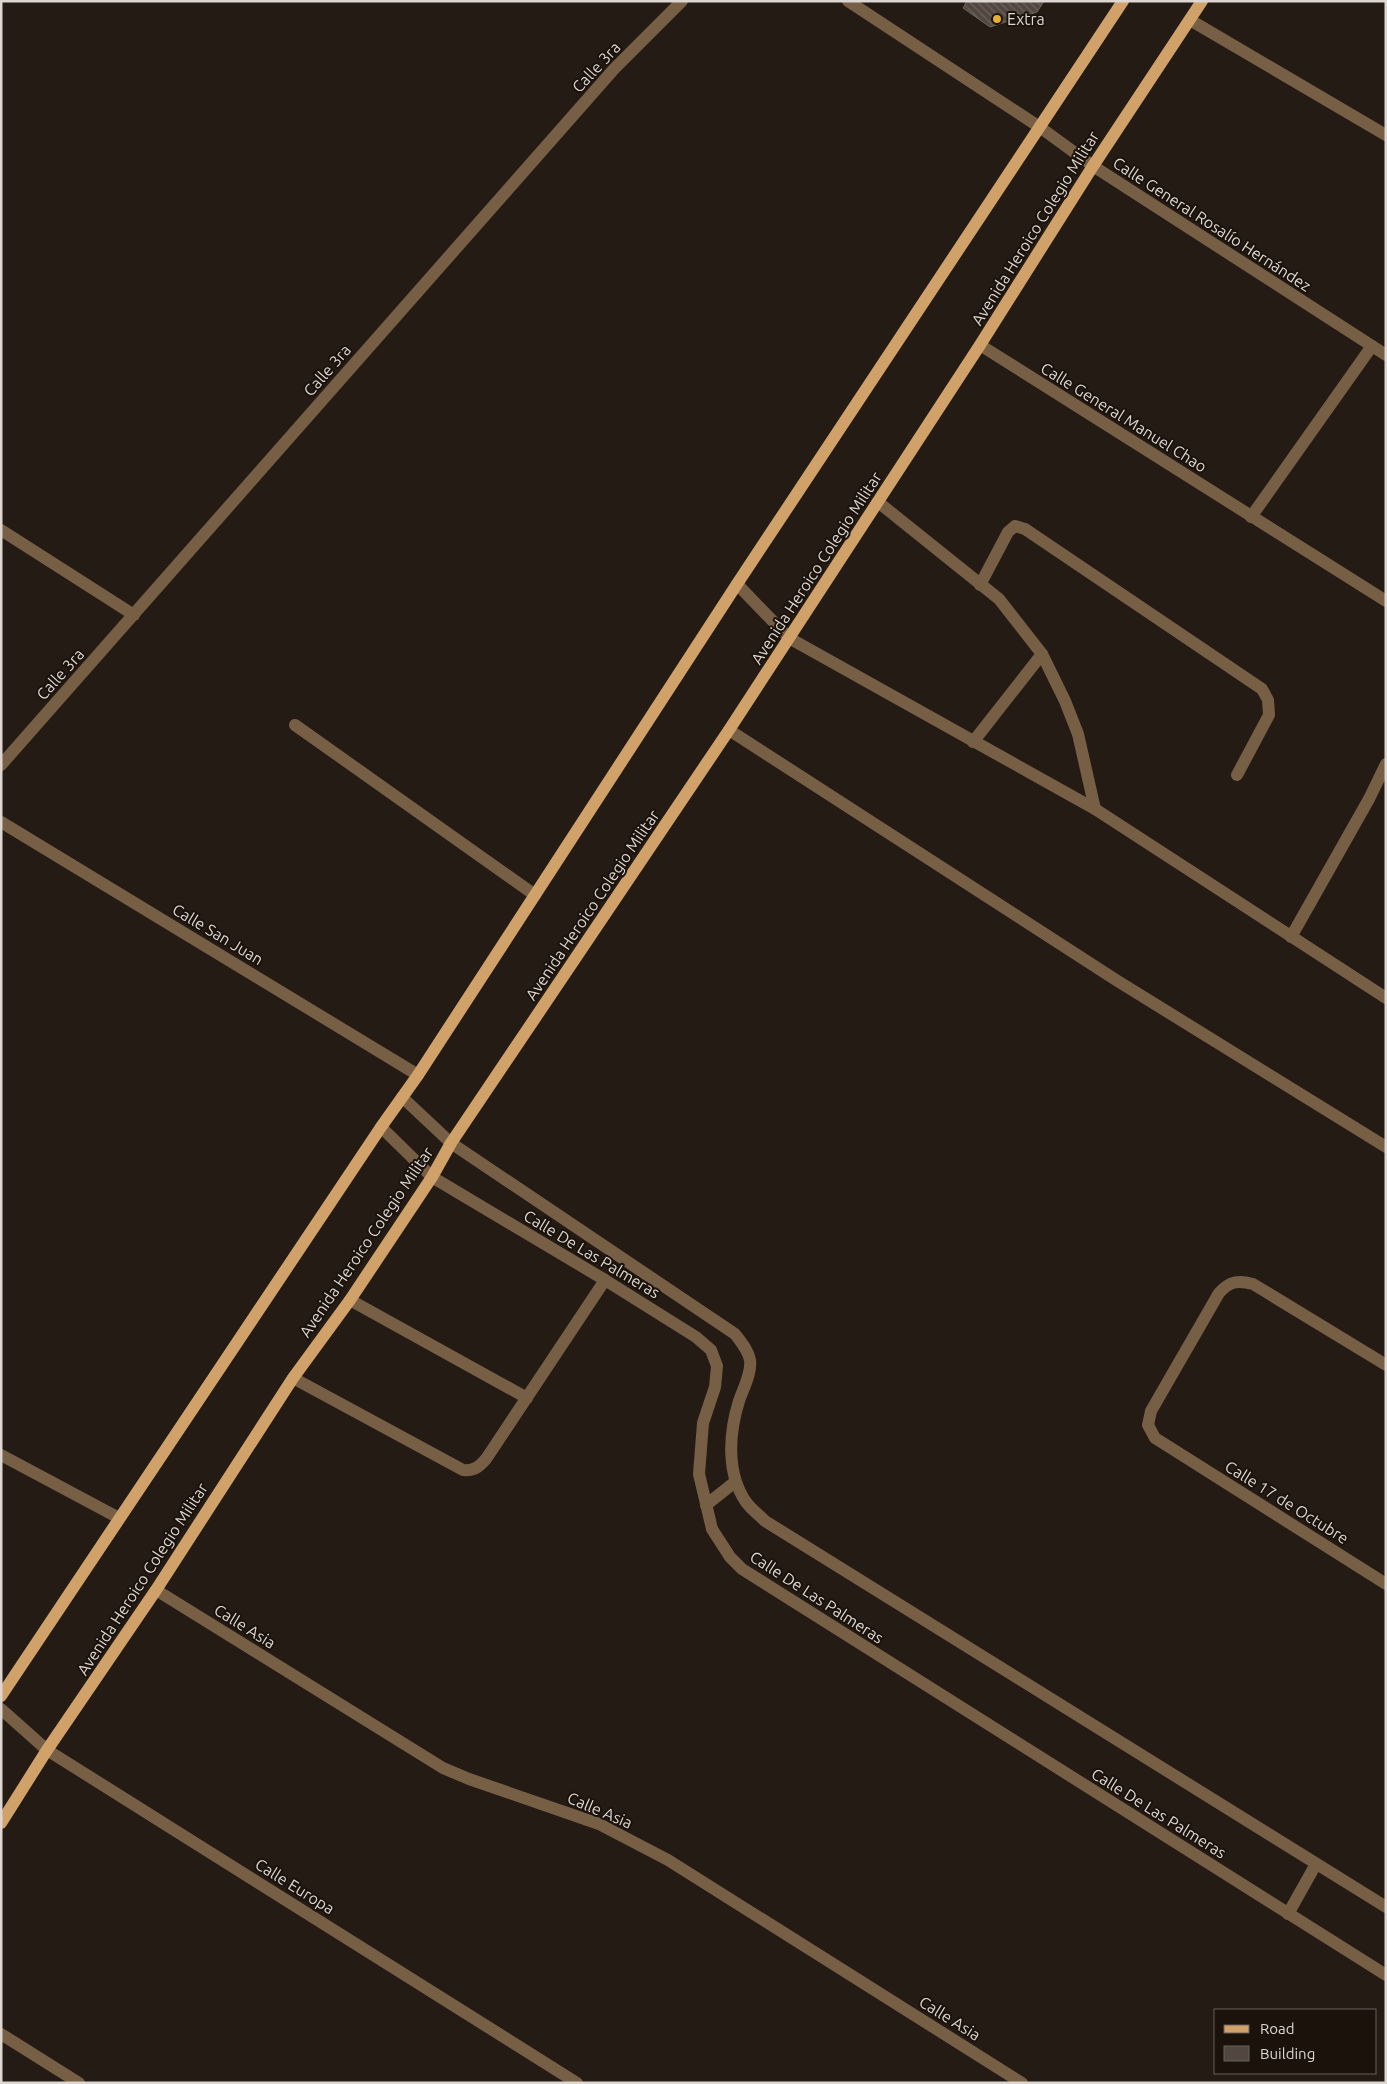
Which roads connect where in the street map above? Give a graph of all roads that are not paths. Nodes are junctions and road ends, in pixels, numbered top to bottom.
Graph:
1 (682, 1) edge
2 (848, 1) edge
3 (1123, 1) edge
4 (1202, 1) edge
5 (1190, 20) junction
6 (1040, 128) junction
7 (1386, 135) edge
8 (1093, 166) junction
9 (980, 345) junction
10 (1372, 346) junction
11 (1386, 354) edge
12 (878, 502) junction
13 (1250, 517) junction
14 (1, 530) edge
15 (737, 584) junction
16 (980, 585) junction
17 (1386, 601) edge
18 (134, 615) junction
19 (789, 638) junction
20 (1042, 654) junction
21 (295, 725) dead end
22 (729, 730) junction
23 (973, 742) junction
24 (1386, 764) edge
25 (1, 765) edge
26 (1236, 775) dead end
27 (1095, 809) junction
28 (1, 822) edge
29 (535, 895) junction
30 (1291, 937) junction
31 (1386, 998) edge
32 (418, 1075) junction
33 (402, 1097) junction
34 (381, 1127) junction
35 (451, 1143) junction
36 (1386, 1148) edge
37 (432, 1177) junction
38 (605, 1280) junction
39 (350, 1300) junction
40 (1386, 1365) edge
41 (293, 1378) junction
42 (527, 1398) junction
43 (1, 1455) edge
44 (735, 1482) junction
45 (706, 1505) junction
46 (119, 1518) junction
47 (1386, 1584) edge
48 (156, 1590) junction
49 (1, 1696) edge
50 (1, 1709) edge
51 (47, 1750) junction
52 (1, 1823) edge
53 (1316, 1864) junction
54 (1386, 1907) edge
55 (1288, 1914) junction
56 (1386, 1975) edge
57 (1, 2034) edge
58 (1003, 2078) edge
59 (79, 2083) edge
60 (577, 2083) edge
61 (1022, 2083) edge

1 - 18 street, Calle 3ra
2 - 6 street, Calle General Rosalío Hernández
3 - 6 main road
4 - 5 main road, Avenida Heroico Colegio Militar
5 - 7 street
5 - 8 main road, Avenida Heroico Colegio Militar
6 - 8 street, Calle General Rosalío Hernández
6 - 15 main road
8 - 9 main road, Avenida Heroico Colegio Militar
8 - 10 street, Calle General Rosalío Hernández
9 - 12 main road, Avenida Heroico Colegio Militar
9 - 13 street, Calle General Manuel Chao
10 - 11 street, Calle General Rosalío Hernández
10 - 13 street
12 - 16 street
12 - 19 main road, Avenida Heroico Colegio Militar
13 - 17 street, Calle General Manuel Chao
14 - 18 street
15 - 19 street
15 - 29 main road
16 - 20 street
16 - 26 street
18 - 25 street, Calle 3ra
19 - 22 main road, Avenida Heroico Colegio Militar
19 - 23 street
20 - 23 street
20 - 27 street
21 - 29 street
22 - 35 main road, Avenida Heroico Colegio Militar
22 - 36 street
23 - 27 street
24 - 30 street
27 - 30 street
28 - 32 street, Calle San Juan
29 - 32 main road
30 - 31 street
32 - 33 main road
33 - 34 main road
33 - 35 street, Calle De Las Palmeras
34 - 37 street, Calle De Las Palmeras
34 - 46 main road
35 - 37 main road, Avenida Heroico Colegio Militar
35 - 44 street, Calle De Las Palmeras
37 - 38 street, Calle De Las Palmeras
37 - 39 main road, Avenida Heroico Colegio Militar
38 - 42 street
38 - 45 street, Calle De Las Palmeras
39 - 41 main road, Avenida Heroico Colegio Militar
39 - 42 street
40 - 47 street, Calle 17 de Octubre
41 - 42 street
41 - 48 main road, Avenida Heroico Colegio Militar
43 - 46 street
44 - 45 street
44 - 53 street, Calle De Las Palmeras
45 - 55 street, Calle De Las Palmeras
46 - 49 main road
48 - 51 main road, Avenida Heroico Colegio Militar
48 - 58 street, Calle Asia
50 - 51 street, Calle Europa
51 - 52 main road, Avenida Heroico Colegio Militar
51 - 60 street, Calle Europa
53 - 54 street, Calle De Las Palmeras
53 - 55 street
55 - 56 street, Calle De Las Palmeras
57 - 59 street
58 - 61 street, Calle Asia

